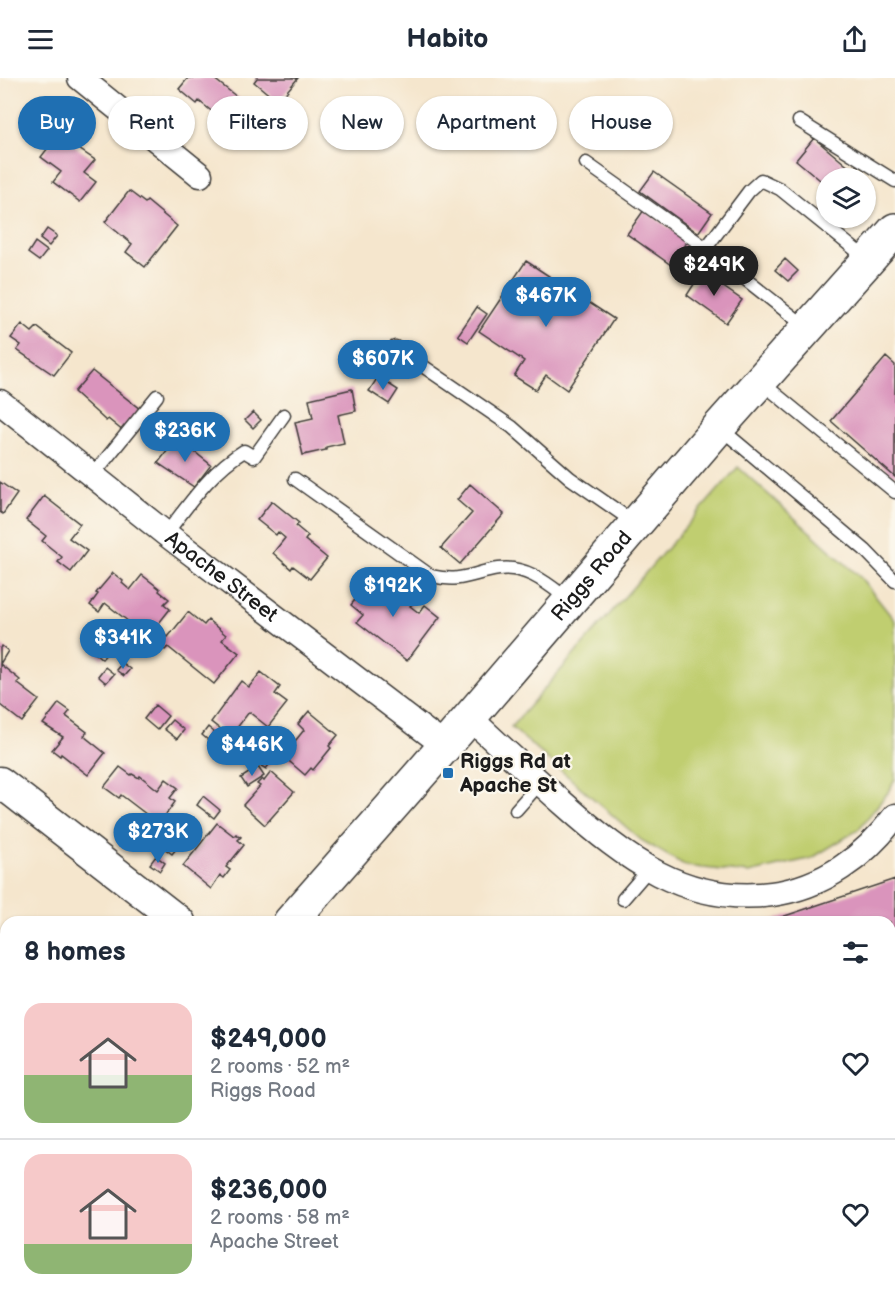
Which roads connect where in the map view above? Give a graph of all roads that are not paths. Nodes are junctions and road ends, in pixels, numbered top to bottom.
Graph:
1 (80, 78) edge
2 (799, 121) dead end
3 (586, 163) dead end
4 (200, 175) dead end
5 (895, 181) edge
6 (883, 247) edge
7 (706, 248) junction
8 (806, 328) junction
9 (395, 347) dead end
10 (760, 381) junction
11 (157, 396) dead end
12 (0, 402) edge
13 (284, 415) dead end
14 (719, 427) junction
15 (93, 475) junction
16 (295, 479) dead end
17 (895, 492) edge
18 (636, 524) junction
19 (166, 534) junction
20 (895, 581) edge
21 (570, 601) junction
22 (470, 718) junction
23 (445, 746) junction
24 (0, 782) edge
25 (540, 783) junction
26 (516, 810) dead end
27 (895, 816) edge
28 (648, 870) junction
29 (623, 899) dead end
30 (172, 916) edge
31 (295, 916) edge

1 - 4 street
2 - 5 lane
3 - 7 lane
6 - 7 lane
6 - 8 main road, Riggs Road
7 - 8 lane
8 - 10 main road, Riggs Road
9 - 18 lane
10 - 14 main road, Riggs Road
10 - 17 lane
11 - 15 lane
12 - 15 street, Apache Street
13 - 19 lane
14 - 18 main road, Riggs Road
14 - 20 lane
15 - 19 street, Apache Street
16 - 21 lane
18 - 21 main road, Riggs Road
19 - 23 street, Apache Street
21 - 22 main road, Riggs Road
22 - 23 main road, Riggs Road
22 - 25 street
23 - 31 main road, Riggs Road
24 - 30 street
25 - 26 lane
25 - 28 street
27 - 28 street
28 - 29 lane

